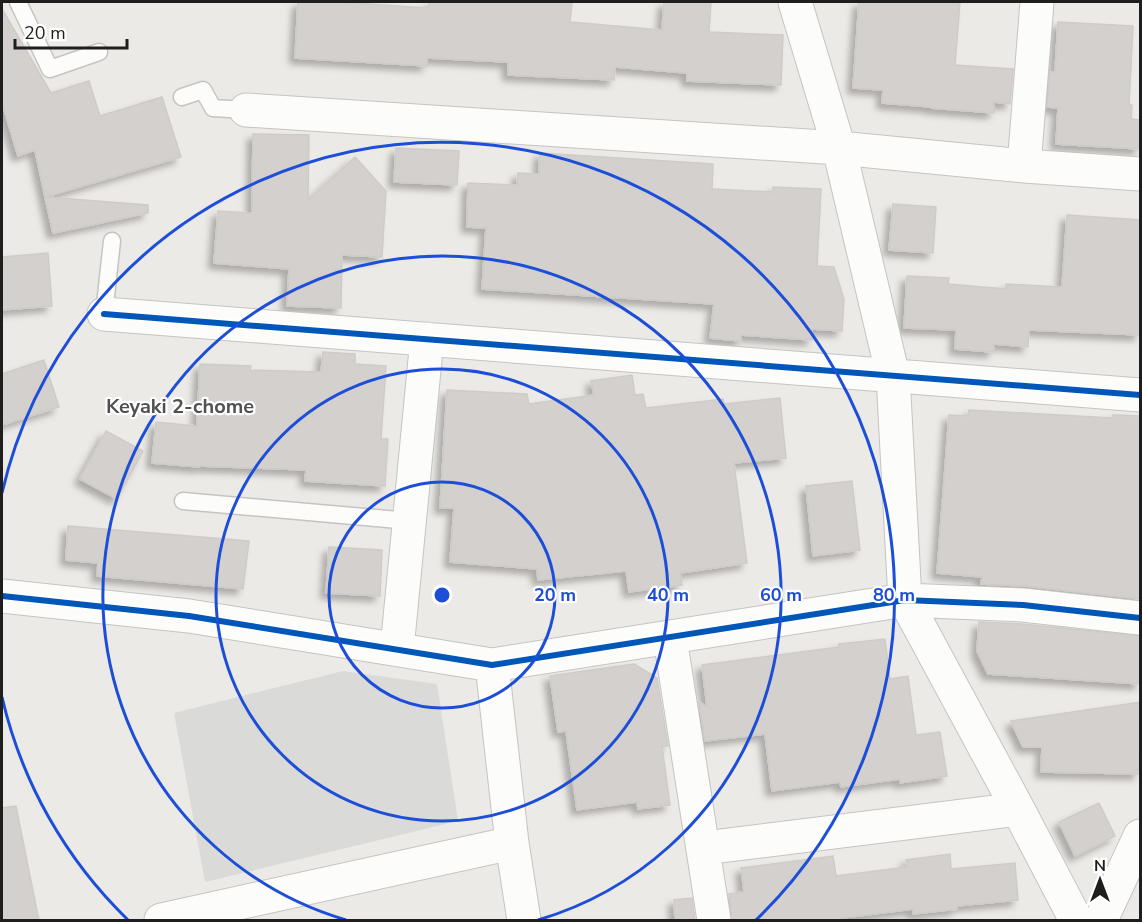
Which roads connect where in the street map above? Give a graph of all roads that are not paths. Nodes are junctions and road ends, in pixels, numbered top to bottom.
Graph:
1 (18, 2) edge
2 (795, 2) edge
3 (1037, 2) edge
4 (99, 52) dead end
5 (182, 96) dead end
6 (246, 110) joint
7 (839, 148) junction
8 (1024, 166) junction
9 (1140, 174) edge
10 (112, 241) dead end
11 (104, 314) joint
12 (427, 339) junction
13 (893, 376) junction
14 (1140, 395) edge
15 (183, 501) dead end
16 (410, 521) junction
17 (2, 596) edge
18 (905, 600) junction
19 (1140, 618) edge
20 (670, 638) junction
21 (398, 650) junction
22 (492, 665) junction
23 (1018, 809) junction
24 (1140, 836) edge
25 (512, 843) junction
26 (704, 848) junction
27 (161, 921) edge
28 (524, 921) edge
29 (714, 921) edge
30 (1076, 921) edge
31 (1101, 921) edge

1 - 4 lane
2 - 7 street
3 - 8 street
5 - 6 lane
6 - 7 street
7 - 8 street
7 - 13 street
8 - 9 street
10 - 11 lane
11 - 12 street
12 - 13 street
12 - 16 street
13 - 14 street
13 - 18 street
15 - 16 lane
16 - 21 street
17 - 21 street
18 - 19 street
18 - 20 street
18 - 23 street
20 - 22 street
20 - 26 street
21 - 22 street
22 - 25 street
23 - 26 street
23 - 30 street
24 - 31 street
25 - 27 street
25 - 28 street
26 - 29 street

